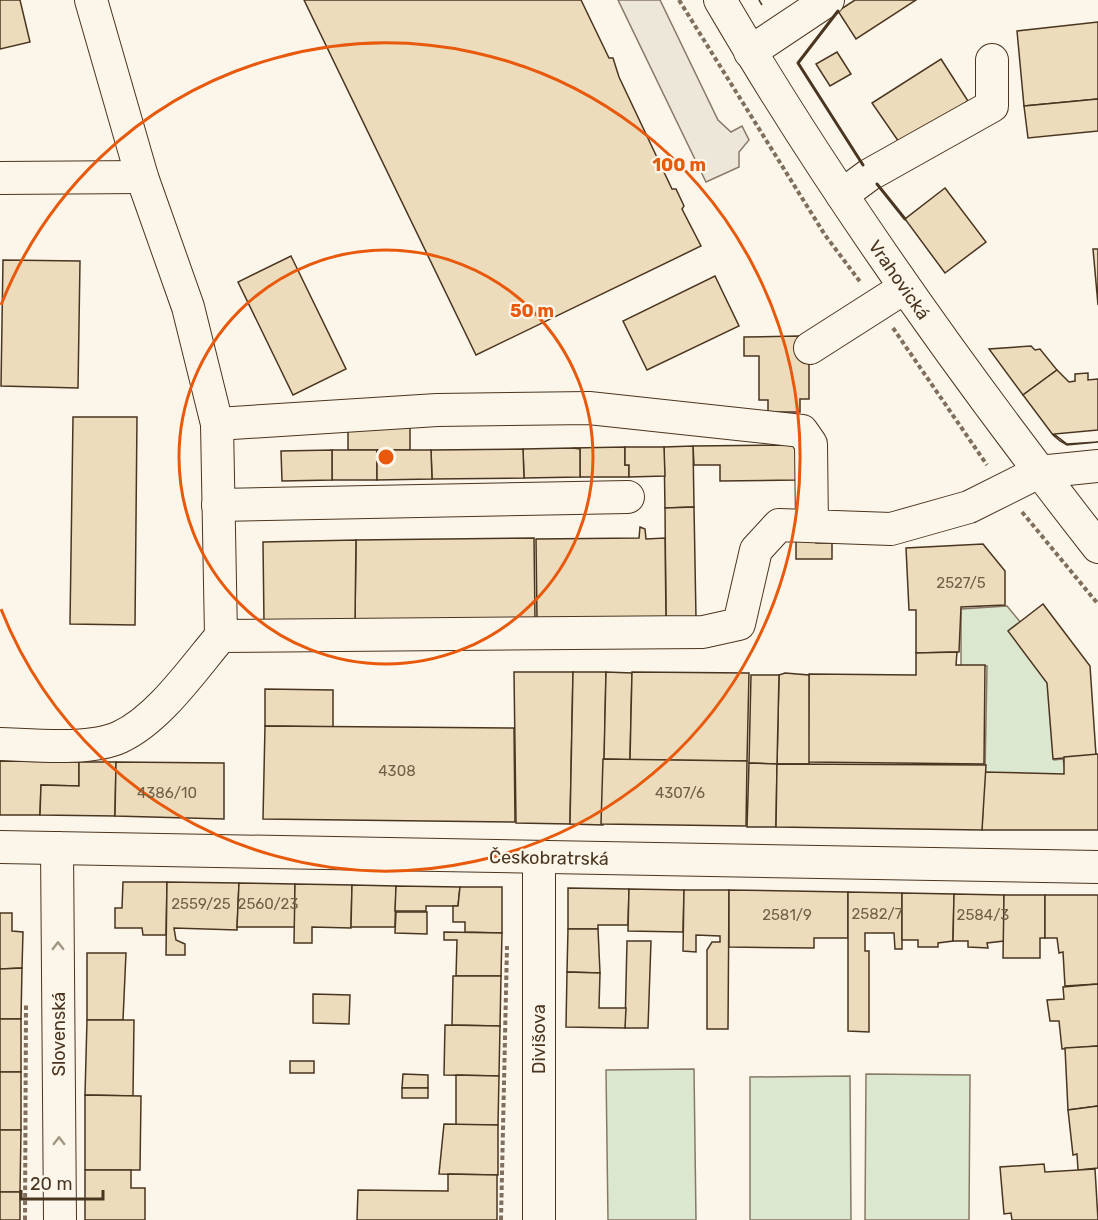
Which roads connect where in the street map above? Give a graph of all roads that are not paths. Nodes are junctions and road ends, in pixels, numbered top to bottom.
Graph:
1 (91, 0) edge
2 (720, 0) edge
3 (812, 5) edge
4 (750, 52) junction
5 (992, 60) dead end
6 (142, 177) junction
7 (0, 178) edge
8 (842, 195) junction
9 (904, 288) junction
10 (810, 348) dead end
11 (217, 424) junction
12 (1098, 466) edge
13 (1039, 472) junction
14 (628, 497) dead end
15 (218, 505) junction
16 (812, 526) junction
17 (1098, 547) edge
18 (220, 636) junction
19 (0, 744) edge
20 (0, 847) edge
21 (57, 848) junction
22 (539, 858) junction
23 (1098, 867) edge
24 (60, 1220) edge
25 (539, 1220) edge

1 - 6 street
2 - 4 street, Vrahovická
3 - 4 street
4 - 8 street, Vrahovická
5 - 8 street
6 - 7 street
6 - 11 street
8 - 9 street, Vrahovická
9 - 10 street
9 - 13 street, Vrahovická
11 - 15 street
11 - 16 street
12 - 13 street
13 - 16 street
13 - 17 street, Vrahovická
14 - 15 street
15 - 18 street
16 - 18 street
18 - 19 street
20 - 21 street, Českobratrská
21 - 22 street, Českobratrská
24 -> 21 street, Slovenská
22 - 23 street, Českobratrská
22 - 25 street, Divišova

